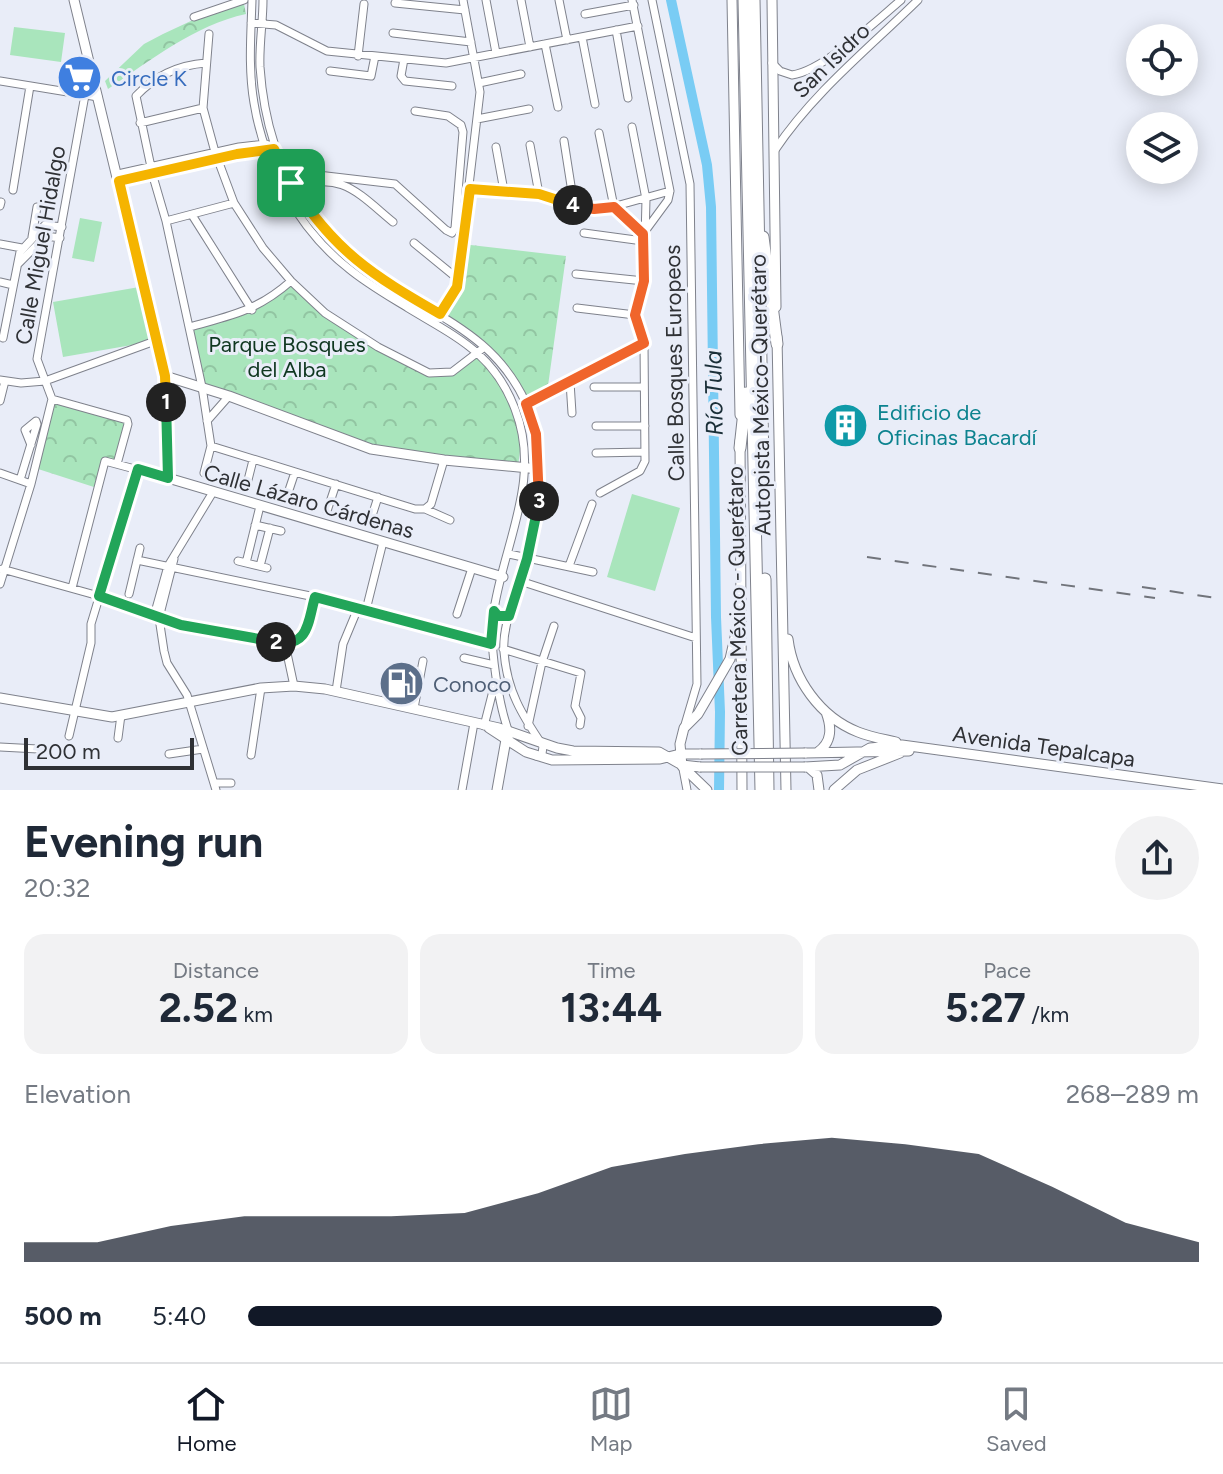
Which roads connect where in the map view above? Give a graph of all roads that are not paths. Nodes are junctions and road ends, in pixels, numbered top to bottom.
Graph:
1 (74, 0) edge
2 (244, 0) edge
3 (252, 0) edge
4 (263, 0) edge
5 (463, 0) edge
6 (486, 0) edge
7 (521, 0) edge
8 (559, 0) edge
9 (652, 0) edge
10 (732, 0) edge
11 (772, 0) edge
12 (901, 0) edge
13 (918, 0) edge
14 (633, 2) edge
15 (752, 2) edge
16 (395, 3) dead end
17 (364, 4) dead end
18 (465, 10) junction
19 (585, 14) dead end
20 (194, 17) dead end
21 (251, 23) junction
22 (263, 23) junction
23 (638, 26) junction
24 (616, 30) junction
25 (393, 33) dead end
26 (209, 34) dead end
27 (582, 37) junction
28 (567, 40) junction
29 (471, 42) junction
30 (545, 44) junction
31 (530, 47) junction
32 (496, 53) junction
33 (358, 56) junction
34 (375, 56) junction
35 (475, 58) junction
36 (404, 59) junction
37 (206, 63) junction
38 (772, 63) junction
39 (330, 71) dead end
40 (521, 74) dead end
41 (0, 81) edge
42 (479, 83) junction
43 (30, 86) junction
44 (452, 86) dead end
45 (85, 95) junction
46 (98, 97) junction
47 (628, 98) dead end
48 (595, 104) dead end
49 (558, 107) dead end
50 (203, 108) junction
51 (529, 109) dead end
52 (415, 111) dead end
53 (477, 119) junction
54 (140, 123) junction
55 (632, 127) dead end
56 (599, 133) dead end
57 (564, 141) dead end
58 (530, 145) dead end
59 (269, 146) junction
60 (496, 147) dead end
61 (775, 150) junction
62 (216, 155) junction
63 (151, 170) junction
64 (118, 177) junction
65 (292, 185) junction
66 (470, 189) junction
67 (13, 190) dead end
68 (504, 191) junction
69 (670, 191) junction
70 (286, 192) junction
71 (539, 194) junction
72 (646, 199) junction
73 (234, 203) junction
74 (574, 205) junction
75 (37, 207) dead end
76 (614, 207) junction
77 (757, 211) junction
78 (192, 215) junction
79 (166, 221) junction
80 (393, 222) dead end
81 (62, 227) junction
82 (584, 233) dead end
83 (32, 238) junction
84 (60, 238) junction
85 (643, 238) junction
86 (414, 243) dead end
87 (0, 244) edge
88 (22, 248) junction
89 (17, 266) junction
90 (576, 274) dead end
91 (456, 277) junction
92 (291, 281) junction
93 (644, 281) junction
94 (0, 282) edge
95 (13, 285) junction
96 (577, 308) dead end
97 (252, 310) junction
98 (440, 314) junction
99 (635, 315) junction
100 (434, 323) junction
101 (190, 327) junction
102 (3, 338) dead end
103 (155, 341) junction
104 (644, 343) junction
105 (777, 344) junction
106 (486, 345) junction
107 (479, 352) junction
108 (751, 352) junction
109 (165, 376) junction
110 (2, 380) edge
111 (45, 381) junction
112 (570, 382) junction
113 (202, 387) junction
114 (594, 387) dead end
115 (644, 387) junction
116 (229, 396) junction
117 (52, 399) junction
118 (0, 401) edge
119 (526, 404) junction
120 (515, 409) junction
121 (572, 413) dead end
122 (207, 421) junction
123 (596, 426) dead end
124 (645, 426) junction
125 (31, 445) dead end
126 (211, 446) junction
127 (740, 448) junction
128 (645, 452) junction
129 (596, 453) dead end
130 (253, 460) junction
131 (444, 460) junction
132 (117, 464) junction
133 (138, 469) junction
134 (525, 469) junction
135 (539, 469) junction
136 (295, 472) junction
137 (0, 473) edge
138 (204, 473) dead end
139 (168, 478) junction
140 (20, 480) junction
141 (31, 484) junction
142 (247, 484) dead end
143 (336, 484) junction
144 (213, 492) junction
145 (600, 493) dead end
146 (378, 497) junction
147 (286, 499) dead end
148 (592, 504) dead end
149 (260, 506) junction
150 (425, 509) junction
151 (327, 511) dead end
152 (450, 520) dead end
153 (370, 522) dead end
154 (255, 525) junction
155 (270, 528) junction
156 (281, 531) dead end
157 (383, 542) junction
158 (140, 548) dead end
159 (509, 554) junction
160 (527, 559) junction
161 (137, 560) junction
162 (172, 564) junction
163 (569, 566) junction
164 (472, 568) junction
165 (2, 569) edge
166 (593, 572) dead end
167 (503, 577) junction
168 (520, 581) junction
169 (0, 584) edge
170 (72, 588) junction
171 (782, 592) junction
172 (129, 594) dead end
173 (99, 596) junction
174 (315, 597) junction
175 (742, 598) junction
176 (362, 609) junction
177 (494, 611) junction
178 (457, 614) dead end
179 (156, 616) junction
180 (509, 616) junction
181 (554, 626) dead end
182 (696, 638) junction
183 (285, 644) junction
184 (491, 644) junction
185 (503, 649) junction
186 (464, 658) dead end
187 (423, 661) dead end
188 (542, 662) junction
189 (494, 665) junction
190 (497, 677) junction
191 (294, 686) junction
192 (261, 688) junction
193 (336, 691) junction
194 (0, 698) edge
195 (189, 703) junction
196 (822, 706) junction
197 (414, 708) junction
198 (74, 712) junction
199 (121, 715) junction
200 (482, 725) junction
201 (580, 725) dead end
202 (528, 726) junction
203 (682, 733) junction
204 (507, 735) junction
205 (69, 736) dead end
206 (118, 738) dead end
207 (541, 742) junction
208 (0, 747) edge
209 (38, 749) dead end
210 (203, 749) junction
211 (907, 749) junction
212 (809, 753) junction
213 (861, 753) junction
214 (169, 754) dead end
215 (664, 754) junction
216 (680, 754) junction
217 (251, 755) dead end
218 (536, 756) junction
219 (682, 765) junction
220 (806, 767) junction
221 (231, 783) dead end
222 (215, 787) edge
223 (705, 788) edge
224 (1223, 789) edge
225 (462, 790) edge
226 (497, 790) edge
227 (687, 790) edge
228 (742, 790) edge
229 (761, 790) edge
230 (768, 790) edge
231 (786, 790) edge
232 (819, 790) edge
233 (834, 790) edge
234 (1185, 790) edge

1 - 46 main road
2 - 20 street
3 - 21 street
4 - 22 street
5 - 18 street
6 - 32 street
7 - 31 street
8 - 28 street
9 - 182 street, Calle Bosques Europeos
10 - 127 main road, Autopista México-Querétaro
11 - 38 main road, Autopista México-Querétaro
12 - 38 street, San Isidro
13 - 61 street, San Isidro
14 - 19 street
14 - 23 street
15 - 77 highway, Carretera México - Querétaro
15 - 108 highway, Carretera México - Querétaro
16 - 18 street
17 - 33 street
18 - 29 street
21 - 22 street
21 - 59 street
22 - 33 street
22 - 59 street
23 - 24 street
23 - 69 street
24 - 27 street
24 - 47 street
25 - 29 street
26 - 37 street
27 - 28 street
27 - 48 street
28 - 30 street
29 - 35 street
30 - 31 street
30 - 49 street
31 - 32 street
32 - 35 street
33 - 34 street
34 - 36 street
34 - 39 street
35 - 36 street
35 - 42 street
36 - 44 street
37 - 50 street
37 - 54 street
38 - 61 main road, Autopista México-Querétaro
40 - 42 street
41 - 43 street
42 - 53 street
43 - 45 street
43 - 67 street
45 - 46 street
45 - 81 street, Calle Miguel Hidalgo
46 - 64 main road
50 - 54 street
50 - 62 street
51 - 53 street
52 - 65 street
53 - 66 street
54 - 63 street
55 - 72 street, Calle Bosques Europeos
56 - 76 street
57 - 74 street
58 - 71 street
59 - 62 street
59 - 65 street
59 - 70 street
60 - 68 street
61 - 105 main road, Autopista México-Querétaro
62 - 63 street
62 - 73 street
63 - 64 street
63 - 79 street
64 - 103 main road
65 - 70 street
65 - 80 street
65 - 98 street
66 - 68 street
66 - 91 street
68 - 71 street
69 - 72 street
69 - 85 street
70 - 100 street
71 - 74 street
72 - 76 street
72 - 85 street, Calle Bosques Europeos
73 - 78 street
73 - 92 street
74 - 76 street
75 - 83 street
76 - 85 street
77 - 105 highway
77 - 230 highway, Carretera México - Querétaro
78 - 79 street
78 - 97 street
79 - 101 street
81 - 83 street
81 - 84 street, Calle Miguel Hidalgo
82 - 85 street
83 - 88 street
84 - 89 street
84 - 111 street, Calle Miguel Hidalgo
85 - 93 street, Calle Bosques Europeos
86 - 91 street
87 - 88 street
88 - 89 street
89 - 95 street
90 - 93 street
91 - 98 street
92 - 97 street
92 - 107 street
93 - 99 street, Calle Bosques Europeos
94 - 95 street
95 - 102 street
96 - 99 street
97 - 101 street
98 - 100 street
98 - 106 street
99 - 104 street, Calle Bosques Europeos
100 - 107 street
101 - 113 street
103 - 109 main road
103 - 111 street
104 - 112 street
104 - 115 street, Calle Bosques Europeos
105 - 171 main road, Autopista México-Querétaro
106 - 107 street
106 - 119 street
107 - 120 street
108 - 127 highway
108 - 229 highway, Carretera México - Querétaro
109 - 113 main road
109 - 139 main road
110 - 111 street
110 - 118 street
111 - 117 street, Calle Miguel Hidalgo
112 - 119 street
112 - 121 street
113 - 116 main road
113 - 122 street
114 - 115 street
115 - 124 street, Calle Bosques Europeos
116 - 122 street
116 - 131 main road
117 - 132 street
117 - 141 street
119 - 120 street
119 - 135 street
120 - 134 street
122 - 126 street
123 - 124 street
124 - 128 street, Calle Bosques Europeos
125 - 140 street
126 - 130 street
126 - 138 street
127 - 175 main road, Autopista México-Querétaro
128 - 129 street
128 - 145 street, Calle Bosques Europeos
130 - 136 street
130 - 142 street
131 - 134 main road
131 - 150 street
132 - 133 street, Calle Lázaro Cárdenas
132 - 170 street, Calle Lázaro Cárdenas
133 - 139 street, Calle Lázaro Cárdenas
133 - 173 street
134 - 135 main road
134 - 159 street
135 - 160 street
136 - 143 street
136 - 147 street
137 - 140 street
139 - 144 main road, Calle Lázaro Cárdenas
140 - 141 street
141 - 165 street
143 - 146 street
143 - 151 street
144 - 149 main road, Calle Lázaro Cárdenas
144 - 162 street
146 - 150 street
146 - 153 street
148 - 163 street
149 - 154 street
149 - 157 main road, Calle Lázaro Cárdenas
150 - 152 street
154 - 155 street
154 - 155 street
155 - 156 street
157 - 164 main road, Calle Lázaro Cárdenas
157 - 176 street
158 - 161 street
159 - 160 street
159 - 167 street
160 - 163 street
160 - 168 street
161 - 162 street
161 - 172 street
162 - 174 street
162 - 179 street
163 - 166 street
164 - 167 main road, Calle Lázaro Cárdenas
164 - 178 street
165 - 169 street
165 - 170 street
167 - 177 street
168 - 180 street
168 - 182 street
170 - 173 street
171 - 196 main road
171 - 231 main road, Autopista México-Querétaro
173 - 179 street
173 - 198 street
174 - 176 street
174 - 183 street
175 - 203 main road
175 - 228 main road, Autopista México-Querétaro
176 - 184 street
176 - 193 street
177 - 180 street
177 - 184 street
179 - 183 street
179 - 195 street
180 - 185 street
181 - 188 street
182 - 203 street, Calle Bosques Europeos
183 - 191 street
184 - 189 street
185 - 188 street
185 - 202 street
186 - 189 street
187 - 197 street
188 - 201 street
188 - 202 street
189 - 190 street
190 - 200 street
190 - 204 street
191 - 192 main road
191 - 193 main road
192 - 195 main road
192 - 217 street
193 - 197 main road
194 - 198 main road
195 - 199 main road
195 - 210 street
196 - 211 main road
196 - 212 main road
197 - 200 main road
198 - 199 main road
198 - 205 street
199 - 206 street
200 - 204 main road
200 - 225 street
202 - 207 street
203 - 215 main road
203 - 216 main road
204 - 207 main road
204 - 218 main road
204 - 226 main road
207 - 215 main road
207 - 218 street
208 - 209 street
210 - 214 street
210 - 222 street
211 - 213 main road, Avenida Tepalcapa
211 - 224 main road, Avenida Tepalcapa
211 - 233 main road
211 - 234 main road, Avenida Tepalcapa
212 - 213 main road, Avenida Tepalcapa
212 - 216 main road, Avenida Tepalcapa, bridge
213 - 220 main road, Avenida Tepalcapa
215 - 216 main road, Avenida Tepalcapa
215 - 218 main road
215 - 219 main road
216 - 219 main road
219 - 220 main road, Avenida Tepalcapa, bridge
219 - 223 main road
219 - 227 street
220 - 232 main road
221 - 222 street

